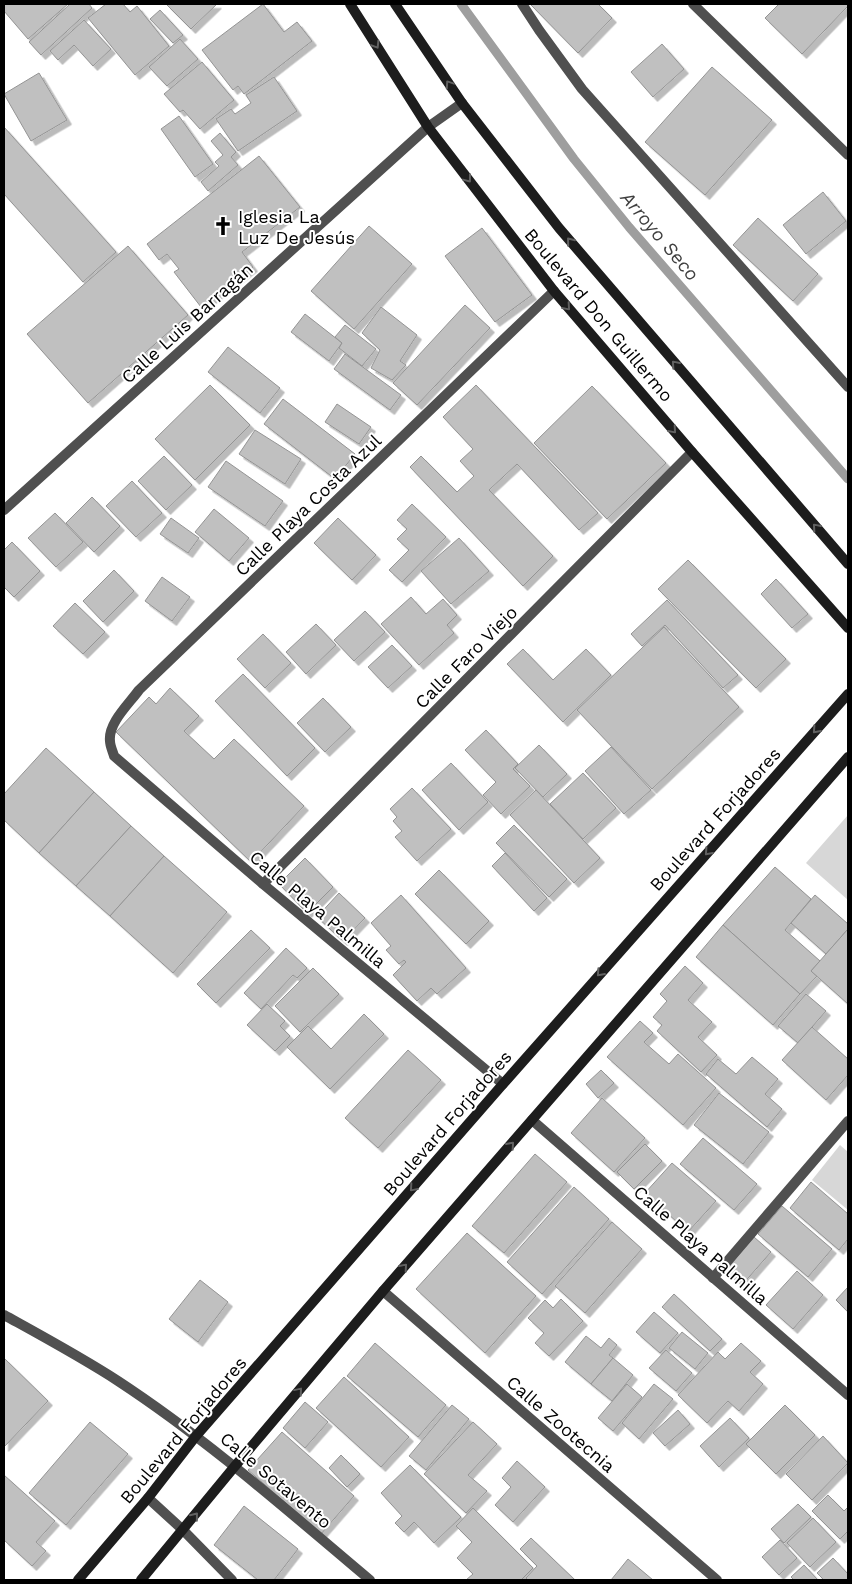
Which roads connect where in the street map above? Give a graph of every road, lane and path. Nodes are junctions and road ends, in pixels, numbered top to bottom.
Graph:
1 (350, 4) edge
2 (396, 4) edge
3 (522, 4) edge
4 (693, 4) edge
5 (462, 104) junction
6 (428, 127) junction
7 (848, 154) edge
8 (554, 291) junction
9 (848, 387) edge
10 (692, 452) junction
11 (4, 510) edge
12 (848, 564) edge
13 (848, 628) edge
14 (848, 694) edge
15 (114, 756) joint
16 (848, 757) edge
17 (263, 884) junction
18 (503, 1084) junction
19 (532, 1120) junction
20 (848, 1121) edge
21 (713, 1278) junction
22 (383, 1292) junction
23 (4, 1315) edge
24 (848, 1395) edge
25 (196, 1436) junction
26 (235, 1466) junction
27 (148, 1498) junction
28 (183, 1530) junction
29 (78, 1580) edge
30 (141, 1580) edge
31 (232, 1580) edge
32 (370, 1580) edge
33 (718, 1580) edge

1 -> 6 street, Boulevard Don Guillermo
5 -> 2 street, Boulevard Don Guillermo
3 - 9 street
4 - 7 street
5 - 6 street, Calle Luis Barragán
12 -> 5 street, Boulevard Don Guillermo
6 -> 8 street, Boulevard Don Guillermo
6 - 11 street, Calle Luis Barragán
8 -> 10 street, Boulevard Don Guillermo
8 - 15 street, Calle Playa Costa Azul
10 - 13 street, Boulevard Don Guillermo
10 - 17 street, Calle Faro Viejo
14 -> 18 street, Boulevard Forjadores
15 - 17 street, Calle Playa Palmilla
16 - 19 street
17 - 18 street, Calle Playa Palmilla
18 -> 25 street, Boulevard Forjadores
19 - 21 street, Calle Playa Palmilla
22 -> 19 street
20 - 21 street
21 - 24 street, Calle Playa Palmilla
26 -> 22 street
22 - 33 street, Calle Zootecnia
23 - 25 street, Calle Sotavento
25 - 26 street, Calle Sotavento
25 - 27 street, Boulevard Forjadores
28 -> 26 street
26 - 32 street, Calle Sotavento
27 - 28 street
27 - 29 street, Boulevard Forjadores
28 - 30 street
28 - 31 street

